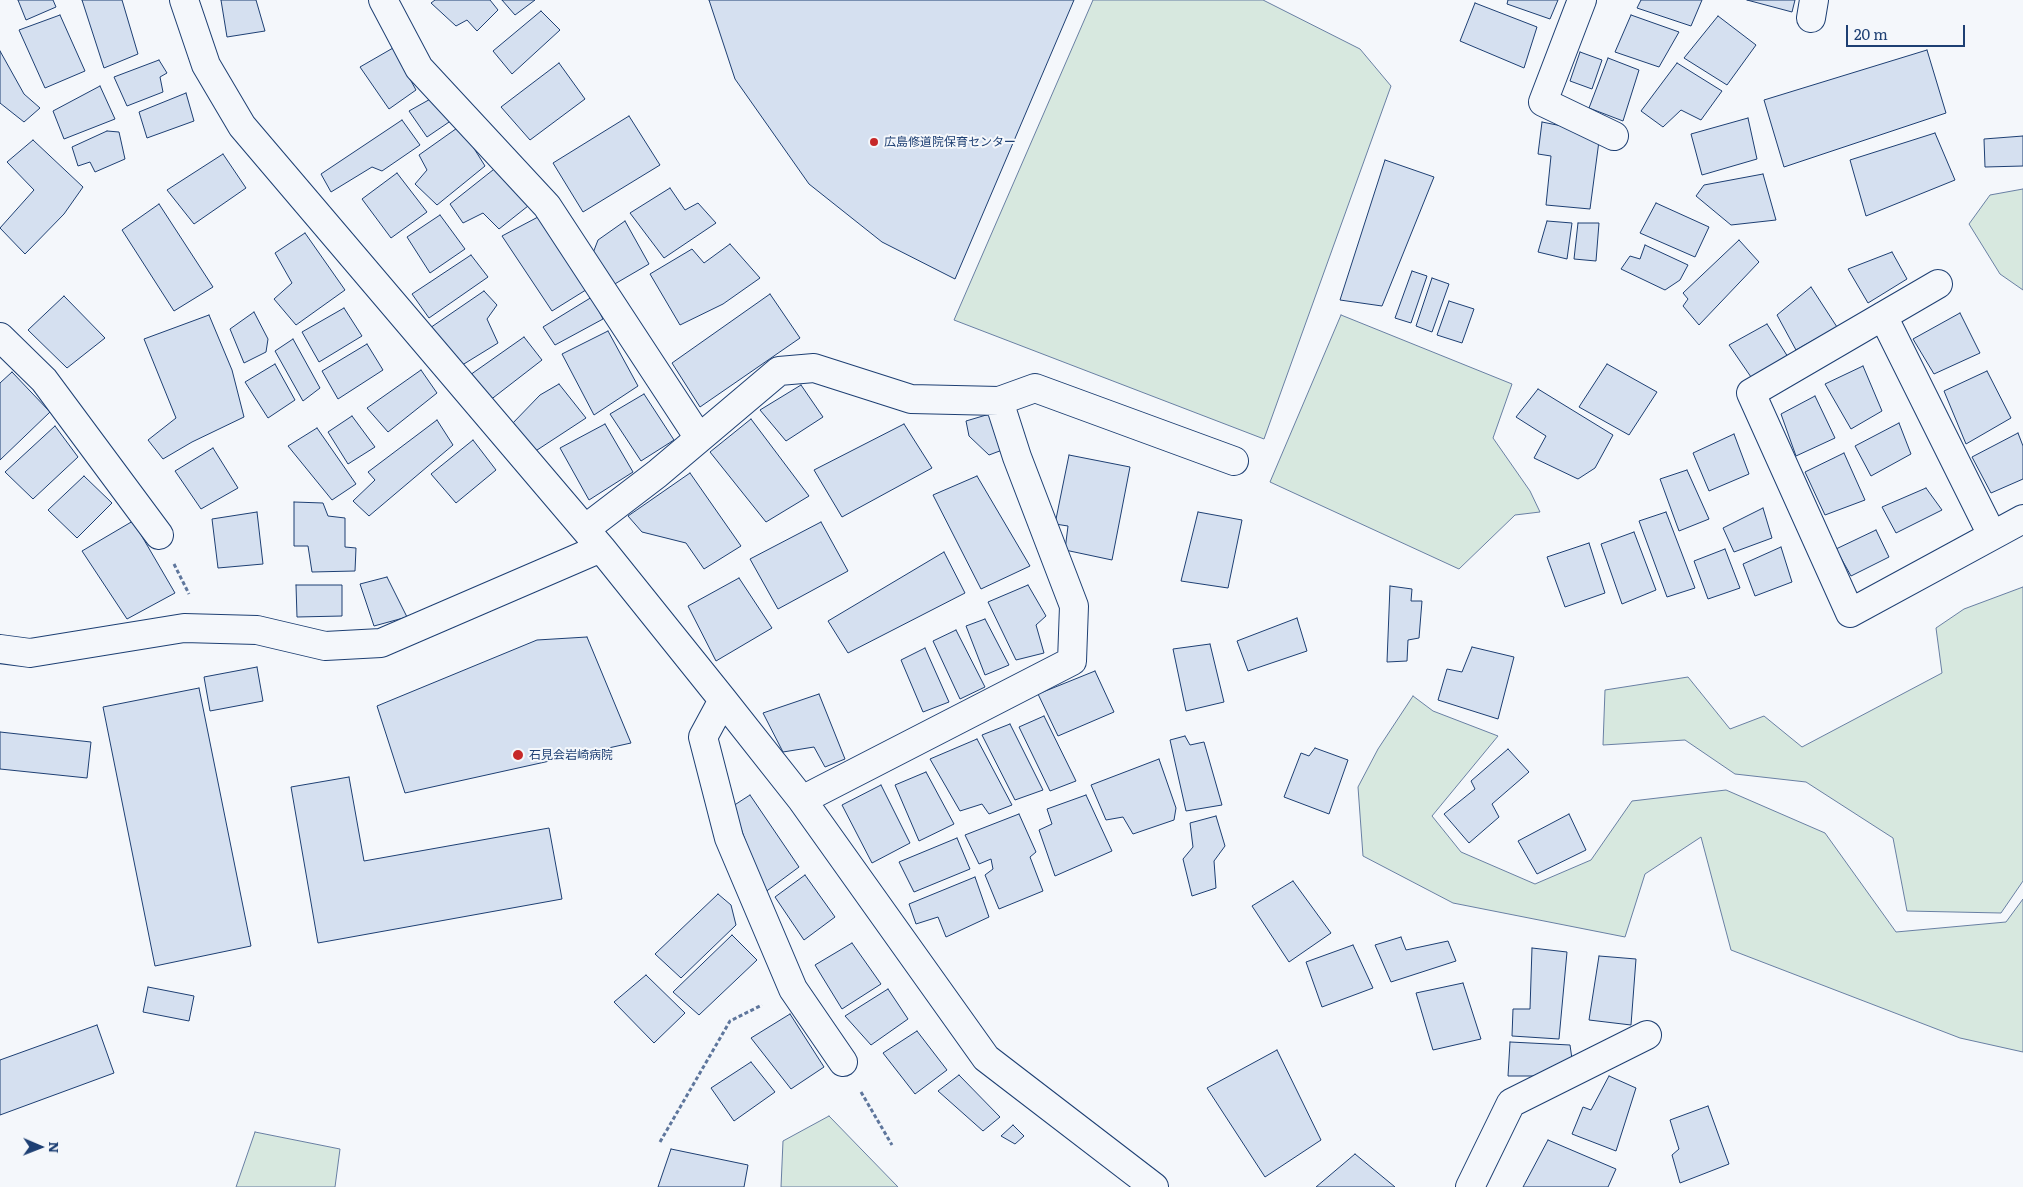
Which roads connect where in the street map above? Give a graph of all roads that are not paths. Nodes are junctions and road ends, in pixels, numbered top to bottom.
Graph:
1 (184, 0) edge
2 (383, 0) edge
3 (1582, 0) edge
4 (1614, 136) dead end
5 (1938, 284) dead end
6 (1884, 316) junction
7 (0, 337) edge
8 (999, 401) junction
9 (699, 438) junction
10 (1234, 460) dead end
11 (2023, 519) edge
12 (159, 535) road end
13 (1992, 535) junction
14 (593, 538) junction
15 (0, 649) edge
16 (723, 700) junction
17 (802, 800) junction
18 (1647, 1035) dead end
19 (843, 1062) road end
20 (1154, 1187) edge
21 (1470, 1187) edge

1 - 14 street
2 - 9 street
3 - 4 street
5 - 6 street
6 - 13 street
6 - 13 street
7 - 12 street
8 - 9 street
8 - 10 street
8 - 17 street
9 - 14 street
11 - 13 street
14 - 15 street
14 - 16 street
16 - 17 street
16 - 19 street
17 - 20 street
18 - 21 street

